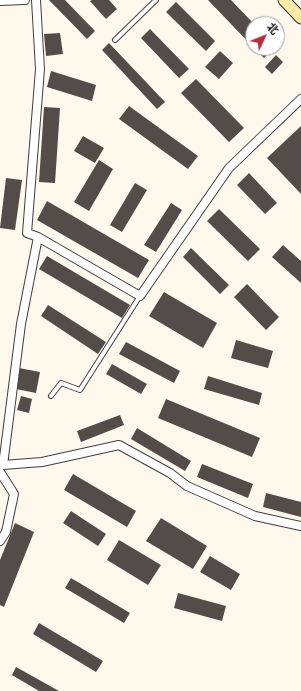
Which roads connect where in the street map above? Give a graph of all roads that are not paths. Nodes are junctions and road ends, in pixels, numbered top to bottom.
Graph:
1 (25, 0) edge
2 (36, 0) edge
3 (156, 0) edge
4 (284, 0) edge
5 (0, 2) edge
6 (301, 18) edge
7 (115, 40) dead end
8 (301, 99) edge
9 (38, 237) junction
10 (140, 296) junction
11 (52, 396) dead end
12 (1, 468) edge
13 (301, 526) edge
14 (0, 541) edge

1 - 5 street
2 - 9 street
3 - 7 lane
4 - 6 main road
8 - 10 street
9 - 10 street
9 - 12 street
10 - 11 lane
12 - 13 street
12 - 14 street

